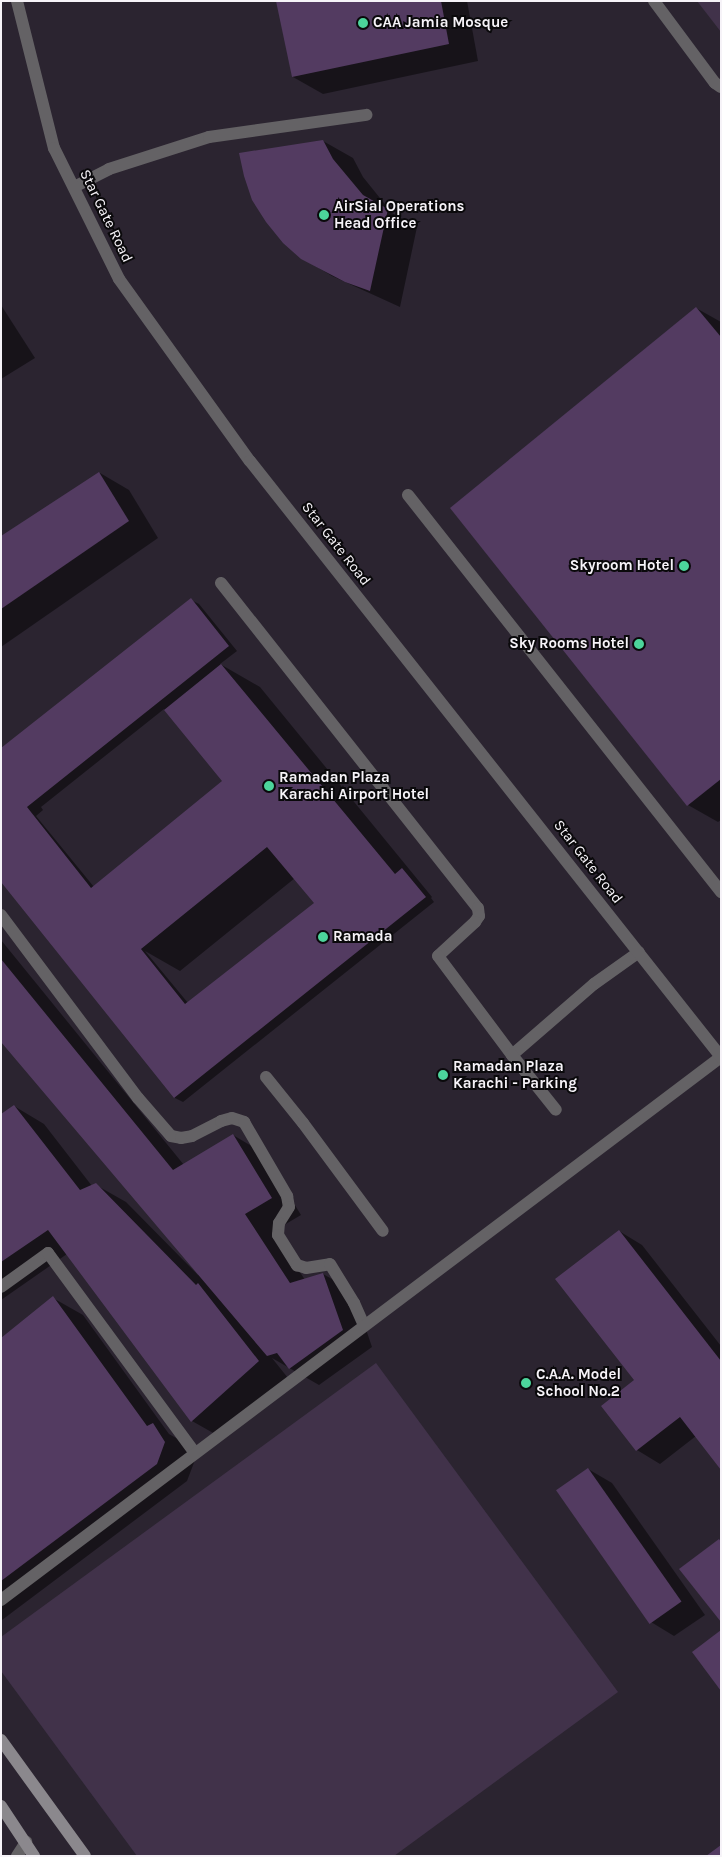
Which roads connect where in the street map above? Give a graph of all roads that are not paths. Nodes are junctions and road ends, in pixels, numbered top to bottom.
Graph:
1 (17, 1) edge
2 (654, 1) edge
3 (721, 87) edge
4 (366, 115) dead end
5 (74, 187) junction
6 (408, 494) dead end
7 (220, 583) dead end
8 (721, 892) edge
9 (1, 915) edge
10 (639, 952) junction
11 (512, 1055) junction
12 (721, 1057) edge
13 (266, 1077) dead end
14 (556, 1110) dead end
15 (383, 1231) dead end
16 (1, 1287) edge
17 (364, 1325) junction
18 (195, 1453) junction
19 (1, 1600) edge
20 (1, 1740) edge
21 (1, 1806) edge
22 (26, 1842) junction
23 (17, 1856) edge
24 (34, 1856) edge
25 (85, 1856) edge

1 - 5 street, Star Gate Road
2 - 3 street
4 - 5 street
5 - 10 street, Star Gate Road
6 - 8 street
7 - 11 street
9 - 17 street
10 - 11 street
10 - 12 street, Star Gate Road
11 - 14 street
12 - 17 street
13 - 15 street
16 - 18 street
17 - 18 street
18 - 19 street
20 - 25 main road
21 - 22 main road
22 - 23 street
22 - 24 main road

